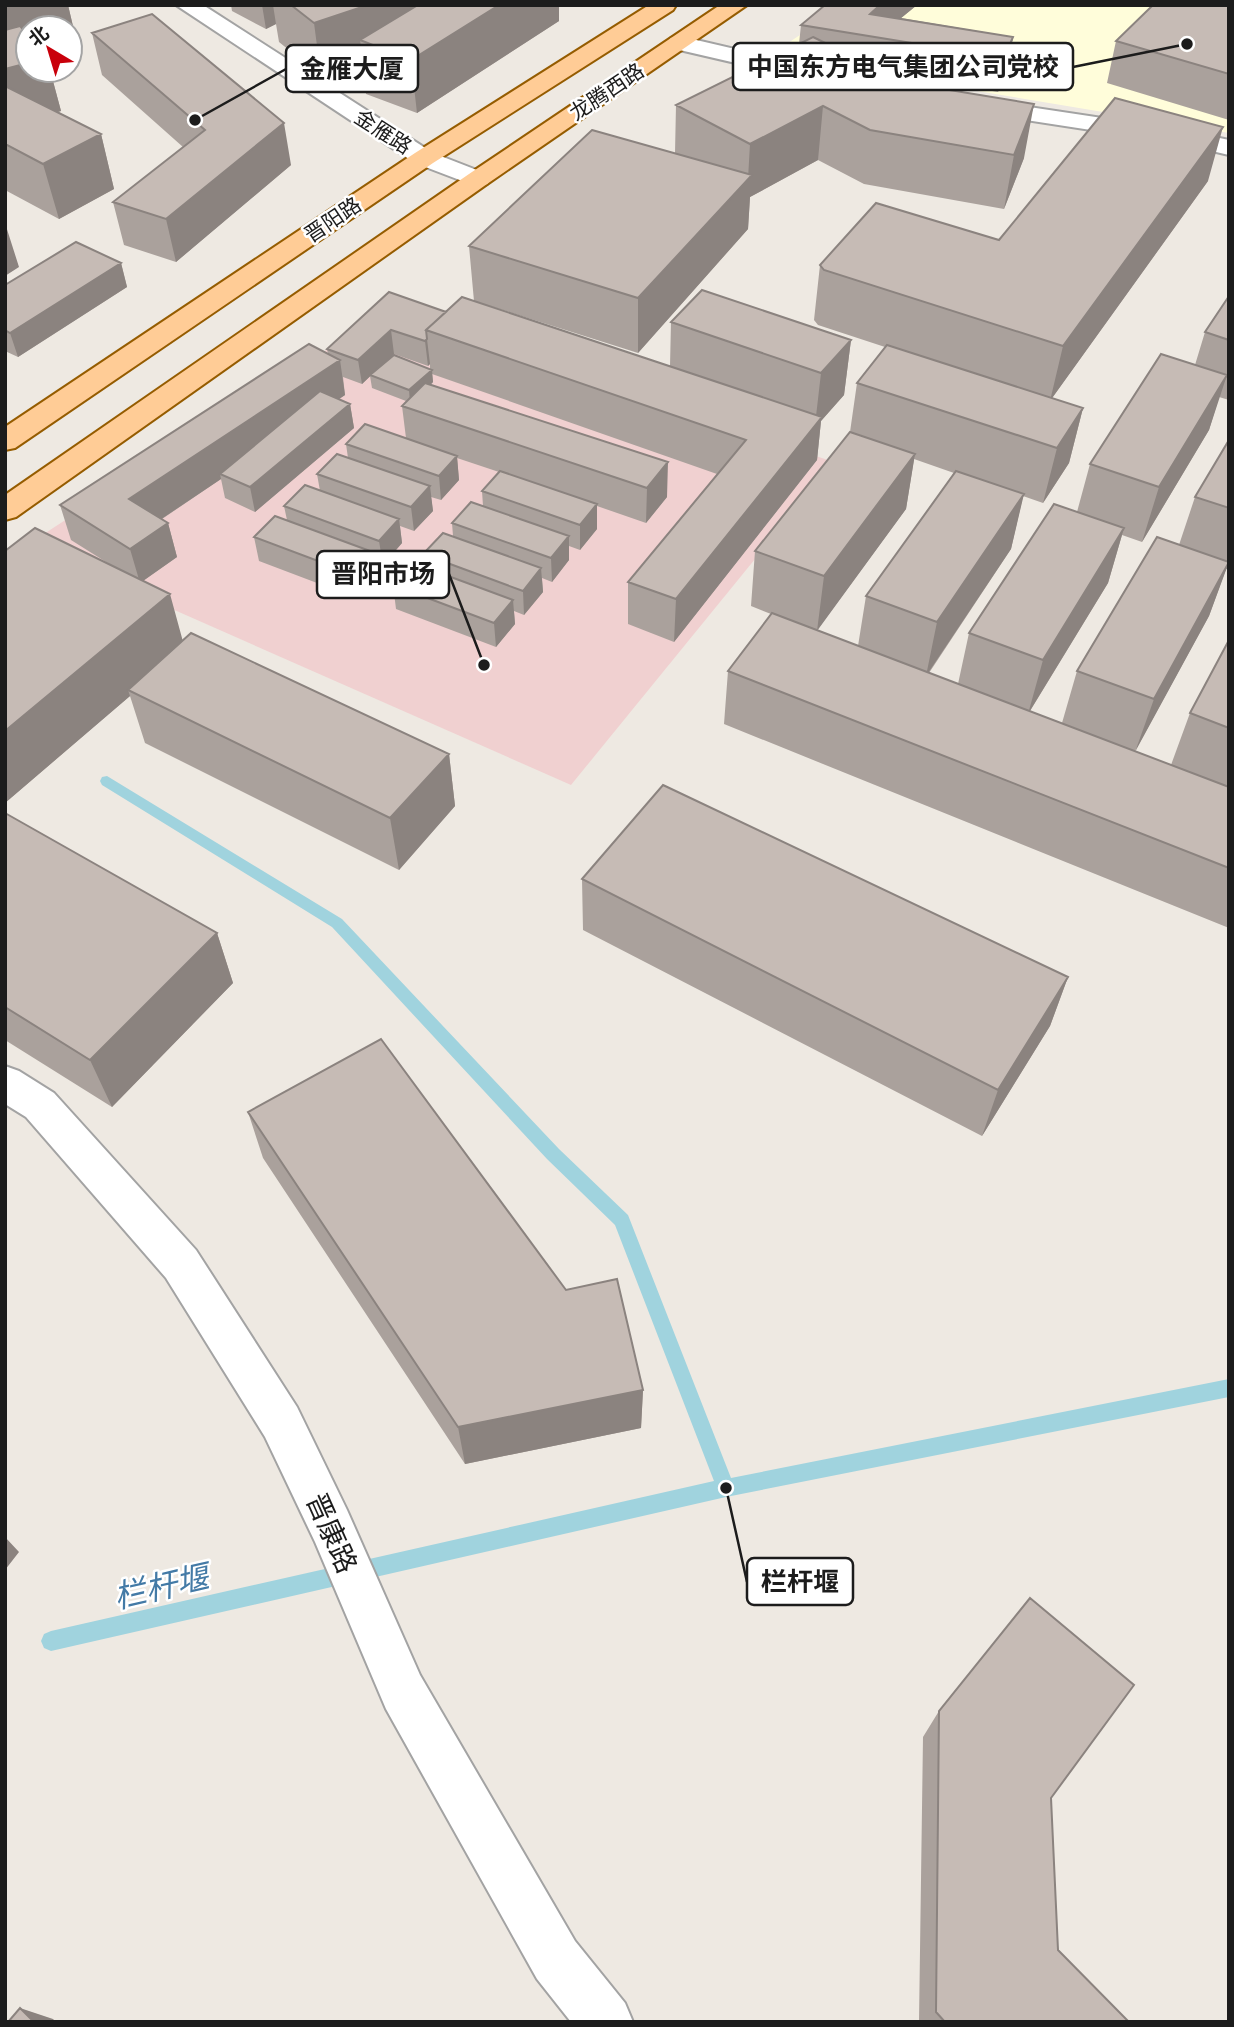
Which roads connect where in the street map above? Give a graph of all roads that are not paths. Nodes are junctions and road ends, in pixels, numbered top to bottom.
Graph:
1 (187, 5) edge
2 (665, 5) edge
3 (736, 5) edge
4 (678, 43) junction
5 (834, 79) edge
6 (966, 105) edge
7 (1229, 148) edge
8 (424, 158) junction
9 (478, 180) junction
10 (5, 441) edge
11 (5, 510) edge
12 (5, 1083) edge
13 (606, 2022) edge

1 - 8 street, 金雁路
2 - 8 main road, 晋阳路
3 - 4 main road, 龙腾西路
4 - 5 street
4 - 9 main road, 龙腾西路
6 - 7 street
8 - 9 street, 金雁路
8 - 10 main road, 晋阳路
9 - 11 main road
12 - 13 street, 晋康路

